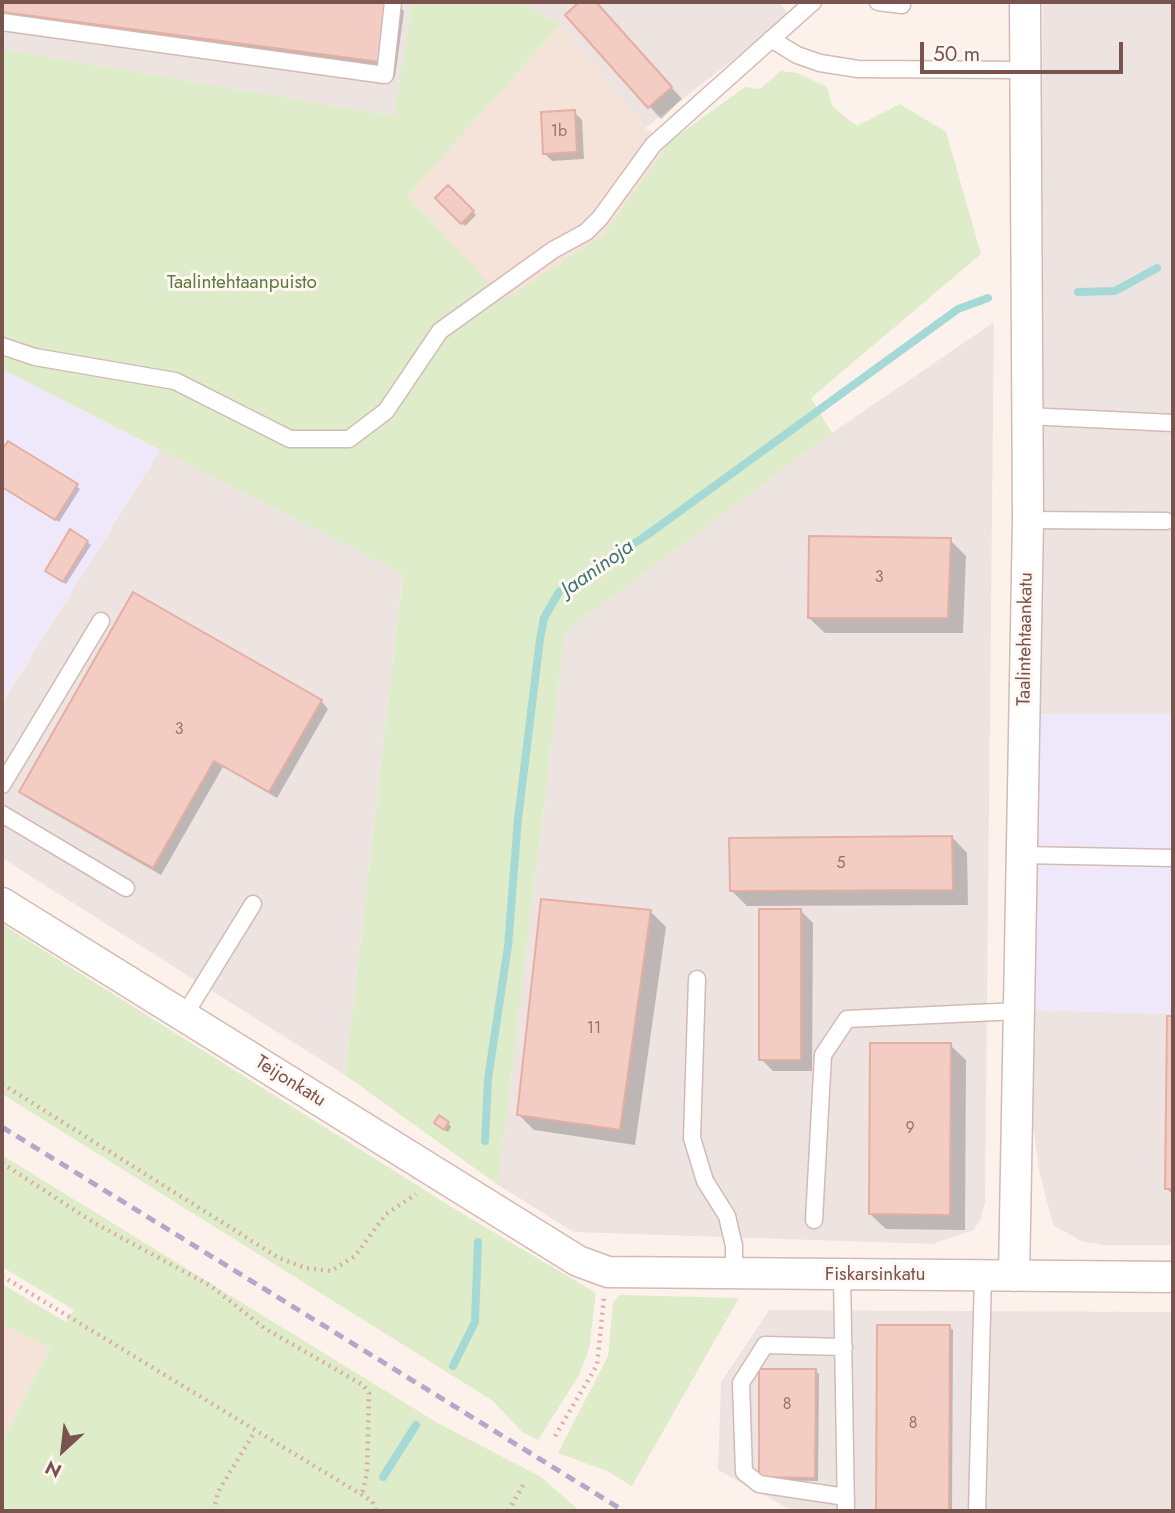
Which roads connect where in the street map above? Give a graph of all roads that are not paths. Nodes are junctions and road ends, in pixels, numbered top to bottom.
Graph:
1 (393, 2) edge
2 (813, 2) edge
3 (878, 2) edge
4 (1025, 2) edge
5 (902, 5) dead end
6 (2, 22) edge
7 (771, 38) junction
8 (1025, 70) junction
9 (2, 346) edge
10 (1027, 416) junction
11 (1173, 423) edge
12 (1028, 520) junction
13 (1166, 521) dead end
14 (100, 621) dead end
15 (2, 785) edge
16 (2, 814) edge
17 (1021, 855) junction
18 (1173, 858) edge
19 (126, 888) dead end
20 (2, 903) edge
21 (253, 904) dead end
22 (697, 979) dead end
23 (1018, 1012) junction
24 (184, 1016) junction
25 (814, 1220) dead end
26 (578, 1261) joint
27 (734, 1273) junction
28 (842, 1274) junction
29 (983, 1275) junction
30 (1014, 1276) junction
31 (1173, 1277) edge
32 (844, 1347) junction
33 (846, 1504) edge
34 (977, 1511) edge

1 - 6 lane
2 - 7 lane
3 - 5 lane
4 - 8 street, Taalintehtaankatu
7 - 8 lane
7 - 9 lane
8 - 10 street, Taalintehtaankatu
10 - 11 lane
10 - 12 street, Taalintehtaankatu
12 - 13 lane
12 - 17 street, Taalintehtaankatu
14 - 15 lane
16 - 19 lane
17 - 18 lane
17 - 23 street, Taalintehtaankatu
20 - 24 street, Teijonkatu
21 - 24 lane
22 - 27 lane
23 - 25 lane
23 - 30 street, Taalintehtaankatu
24 - 26 street, Teijonkatu
26 - 27 street, Fiskarsinkatu
27 - 28 street, Fiskarsinkatu
28 - 29 street, Fiskarsinkatu
28 - 32 lane
29 - 30 street, Fiskarsinkatu
29 - 34 lane
30 - 31 street, Fiskarsinkatu
32 - 33 lane
32 - 33 lane

